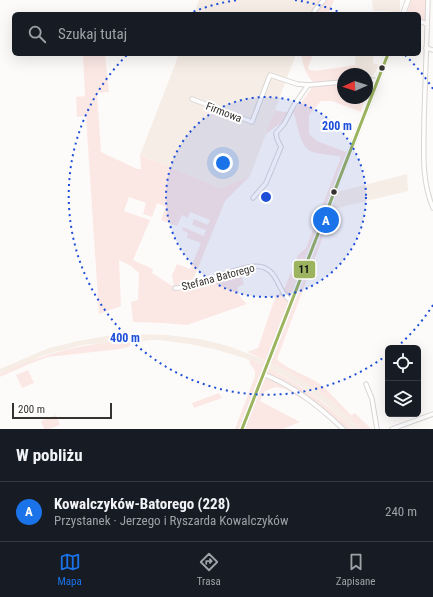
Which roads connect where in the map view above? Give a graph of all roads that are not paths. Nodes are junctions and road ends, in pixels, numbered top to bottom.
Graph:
1 (324, 0) edge
2 (408, 0) edge
3 (428, 0) edge
4 (314, 12) edge
5 (404, 12) edge
6 (421, 22) edge
7 (427, 24) junction
8 (426, 48) junction
9 (433, 50) edge
10 (387, 56) edge
11 (373, 80) edge
12 (377, 81) junction
13 (337, 83) edge
14 (308, 85) junction
15 (192, 99) dead end
16 (253, 198) dead end
17 (433, 208) edge
18 (175, 288) dead end
19 (292, 301) junction
20 (264, 373) junction
21 (366, 384) dead end
22 (433, 414) edge
23 (242, 429) edge
24 (343, 429) edge
25 (377, 429) edge
26 (392, 429) edge

1 - 4 street
2 - 5 main road
3 - 7 street
6 - 7 street
7 - 8 street
8 - 9 street
8 - 17 street
10 - 12 main road
11 - 12 street
12 - 19 main road
13 - 14 street, Firmowa
14 - 15 street, Firmowa
14 - 16 street
18 - 19 street, Stefana Batorego
19 - 20 main road
20 - 23 main road
20 - 24 street
21 - 25 street
22 - 26 street

